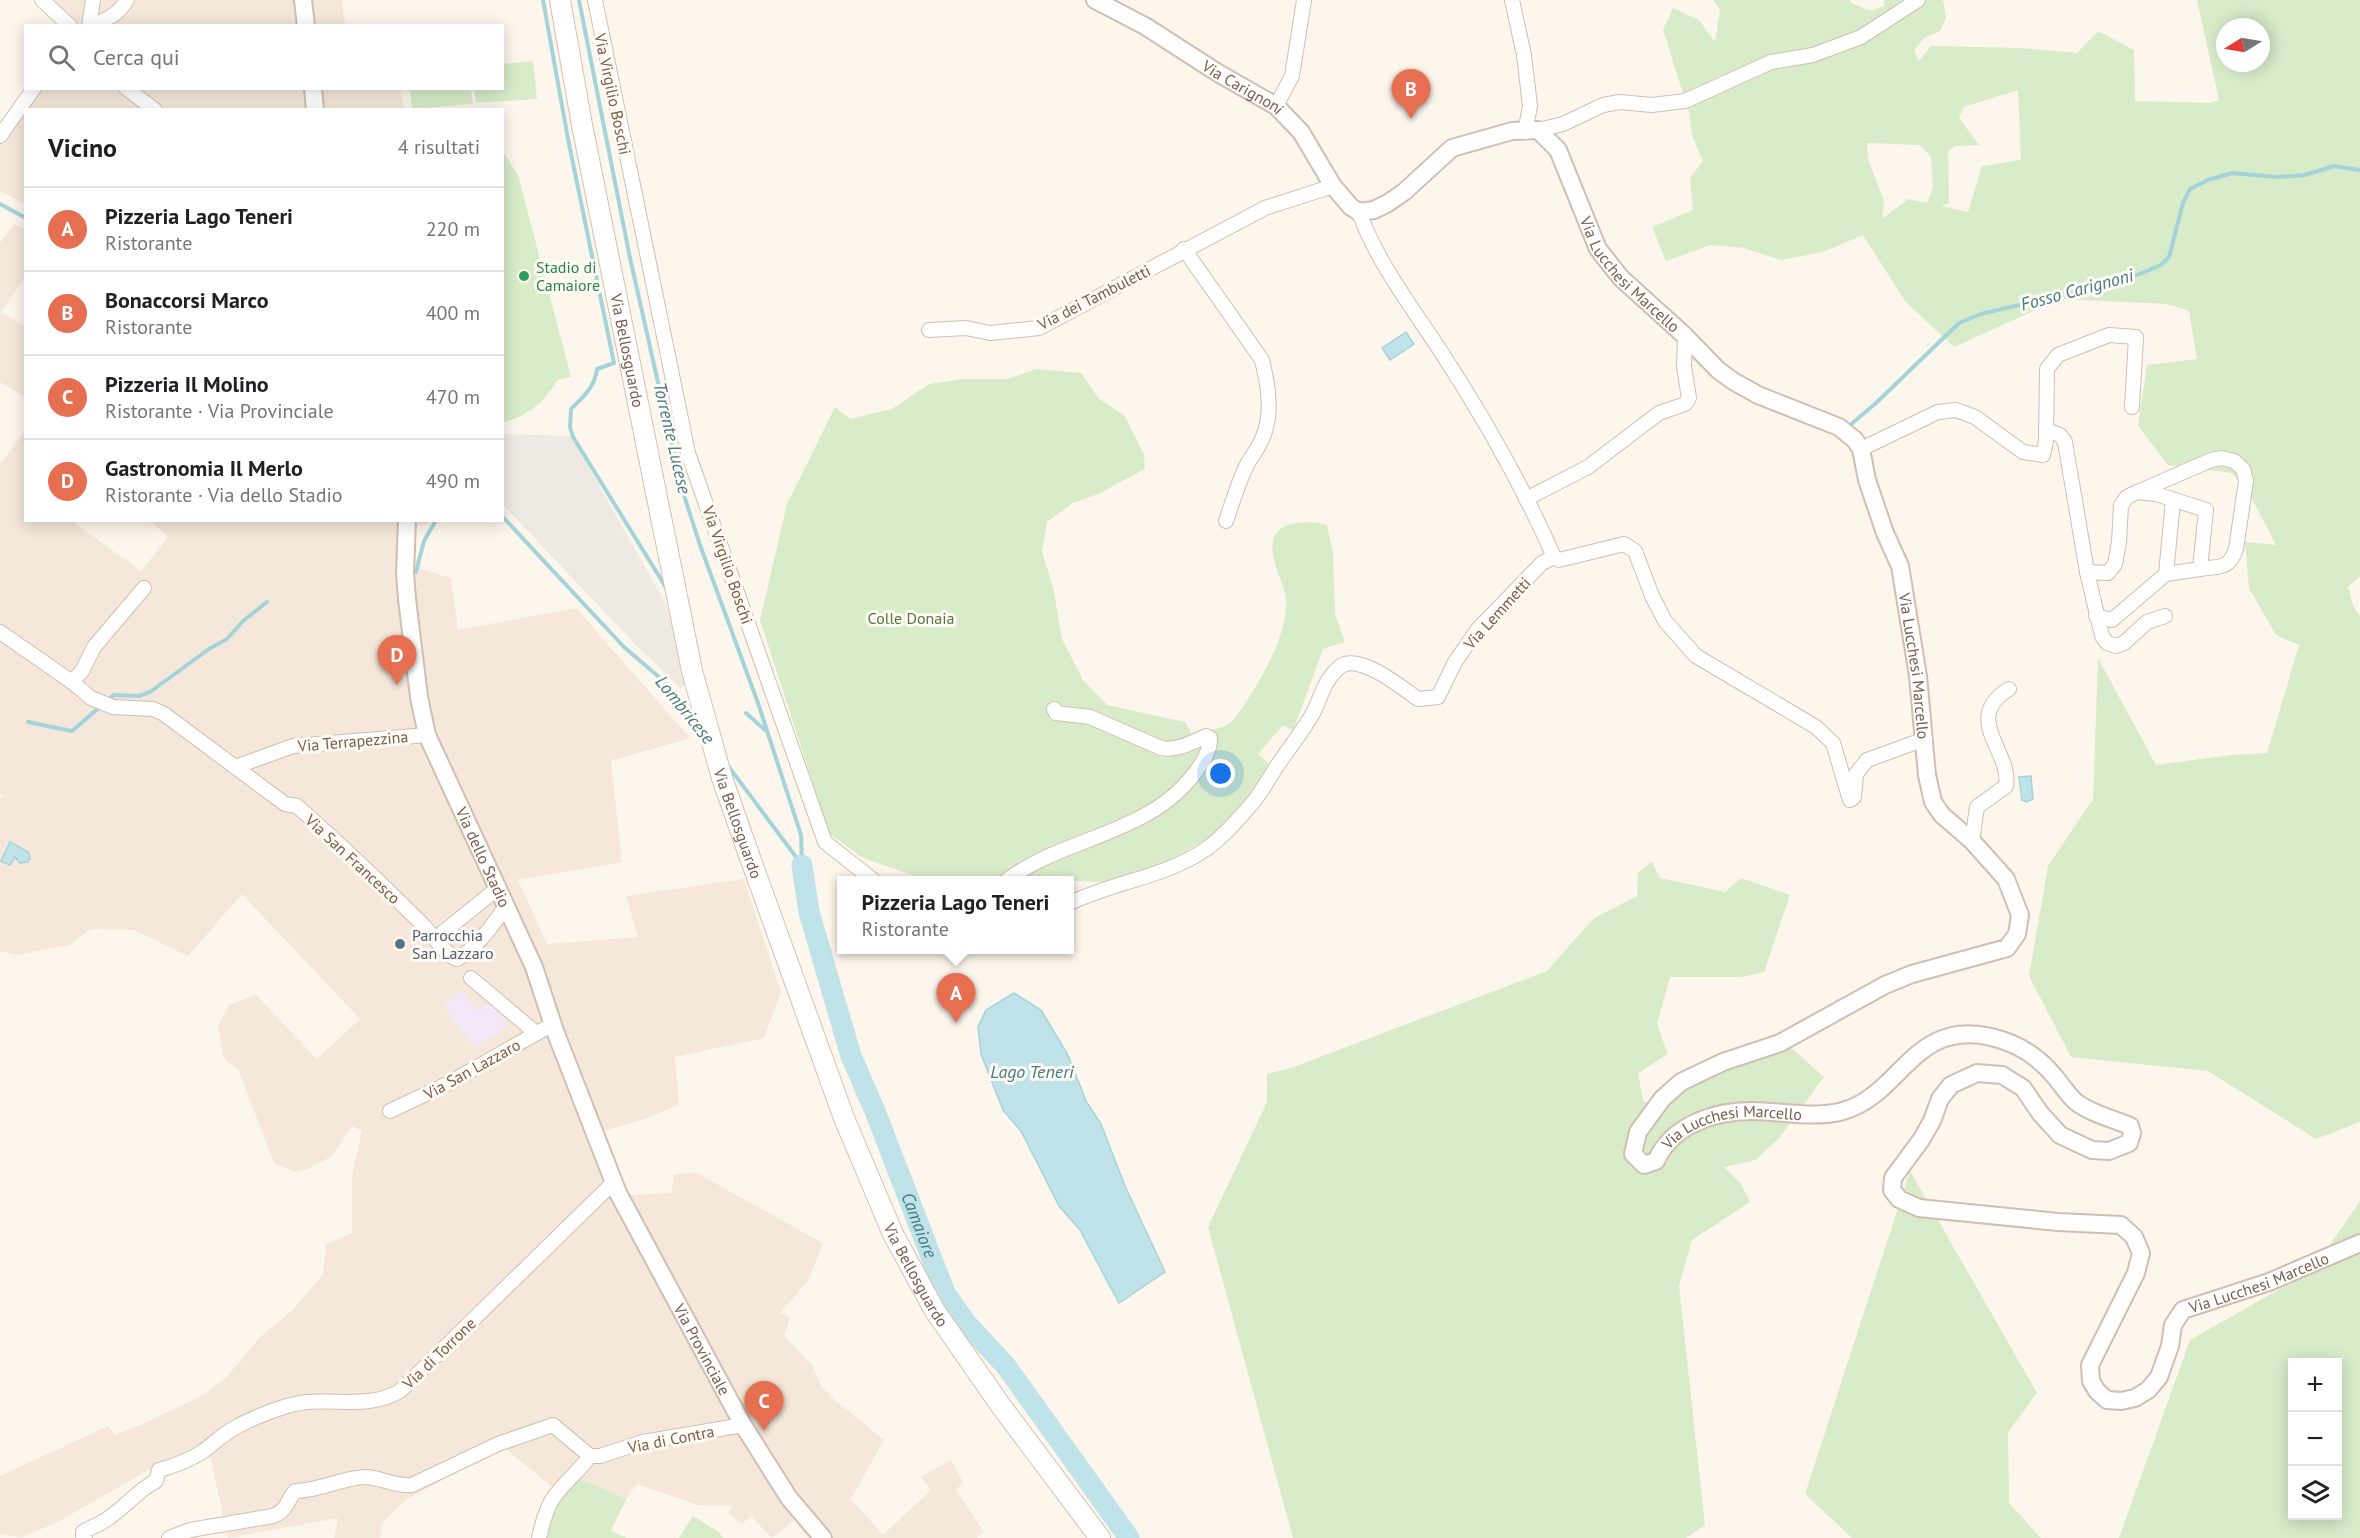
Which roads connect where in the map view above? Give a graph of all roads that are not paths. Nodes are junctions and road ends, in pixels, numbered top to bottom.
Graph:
1 (42, 0) edge
2 (93, 0) edge
3 (127, 0) edge
4 (303, 0) edge
5 (560, 0) edge
6 (595, 0) edge
7 (1095, 0) edge
8 (1304, 0) edge
9 (1512, 0) edge
10 (1918, 0) edge
11 (68, 24) edge
12 (89, 24) edge
13 (99, 24) edge
14 (306, 24) edge
15 (33, 90) edge
16 (129, 90) edge
17 (313, 90) edge
18 (1276, 106) junction
19 (152, 108) edge
20 (315, 108) edge
21 (1531, 131) junction
22 (0, 136) edge
23 (1333, 186) junction
24 (1359, 212) junction
25 (1184, 249) junction
26 (929, 330) dead end
27 (1685, 336) junction
28 (2132, 407) dead end
29 (2046, 430) junction
30 (1861, 449) junction
31 (2137, 492) junction
32 (1526, 499) junction
33 (2173, 501) junction
34 (1226, 521) dead end
35 (407, 522) edge
36 (1554, 557) junction
37 (2200, 569) junction
38 (2087, 572) junction
39 (2166, 574) junction
40 (144, 588) dead end
41 (2096, 616) junction
42 (2165, 616) dead end
43 (1, 634) edge
44 (72, 682) junction
45 (2009, 689) dead end
46 (1054, 710) dead end
47 (427, 735) junction
48 (1925, 739) junction
49 (235, 767) junction
50 (1972, 841) junction
51 (868, 876) edge
52 (1014, 876) edge
53 (498, 888) junction
54 (1090, 893) junction
55 (1074, 895) edge
56 (1074, 901) edge
57 (506, 906) junction
58 (436, 938) junction
59 (471, 978) dead end
60 (553, 1024) junction
61 (536, 1033) junction
62 (390, 1111) dead end
63 (614, 1183) junction
64 (2360, 1243) edge
65 (742, 1425) junction
66 (590, 1456) junction
67 (85, 1538) edge
68 (169, 1538) edge
69 (539, 1538) edge
70 (823, 1538) edge
71 (1101, 1538) edge

1 - 11 street
2 - 12 street
3 - 13 street
4 - 14 street
5 - 71 main road, Via Bellosguardo
6 - 51 street, Via Virgilio Boschi
7 - 18 street, Via Carignoni
8 - 18 street
9 - 21 street
10 - 21 street
15 - 22 street
16 - 19 street
17 - 20 street
18 - 23 street, Via Carignoni
21 - 24 street
21 - 27 street, Via Lucchesi Marcello
23 - 24 street, Via Carignoni
23 - 25 street, Via dei Tambuletti
24 - 32 street
25 - 26 street, Via dei Tambuletti
25 - 34 street
27 - 30 street, Via Lucchesi Marcello
27 - 32 street
28 - 29 street
29 - 30 street
29 - 38 street
30 - 48 street, Via Lucchesi Marcello
31 - 33 street
31 - 37 street
31 - 38 street
32 - 36 street
33 - 37 street
33 - 39 street
35 - 47 street, Via dello Stadio
36 - 48 street
36 - 54 street, Via Lemmetti
37 - 39 street
38 - 41 street
39 - 41 street
40 - 44 street
41 - 42 street
43 - 44 street
44 - 49 street
45 - 50 street
46 - 52 street
47 - 49 street, Via Terrapezzina
47 - 53 street, Via dello Stadio
48 - 50 street, Via Lucchesi Marcello
49 - 58 street, Via San Francesco
50 - 64 street, Via Lucchesi Marcello
53 - 57 street, Via dello Stadio
53 - 58 street
54 - 55 street
54 - 56 street, Via Lemmetti
57 - 58 street, Via San Francesco
57 - 60 street, Via dello Stadio
59 - 61 street
60 - 61 street, Via San Lazzaro
60 - 63 street, Via dello Stadio
61 - 62 street, Via San Lazzaro
63 - 65 street, Via Provinciale
63 - 67 street, Via di Torrone
65 - 66 street, Via di Contra
65 - 70 street, Via Provinciale
66 - 68 street
66 - 69 street

